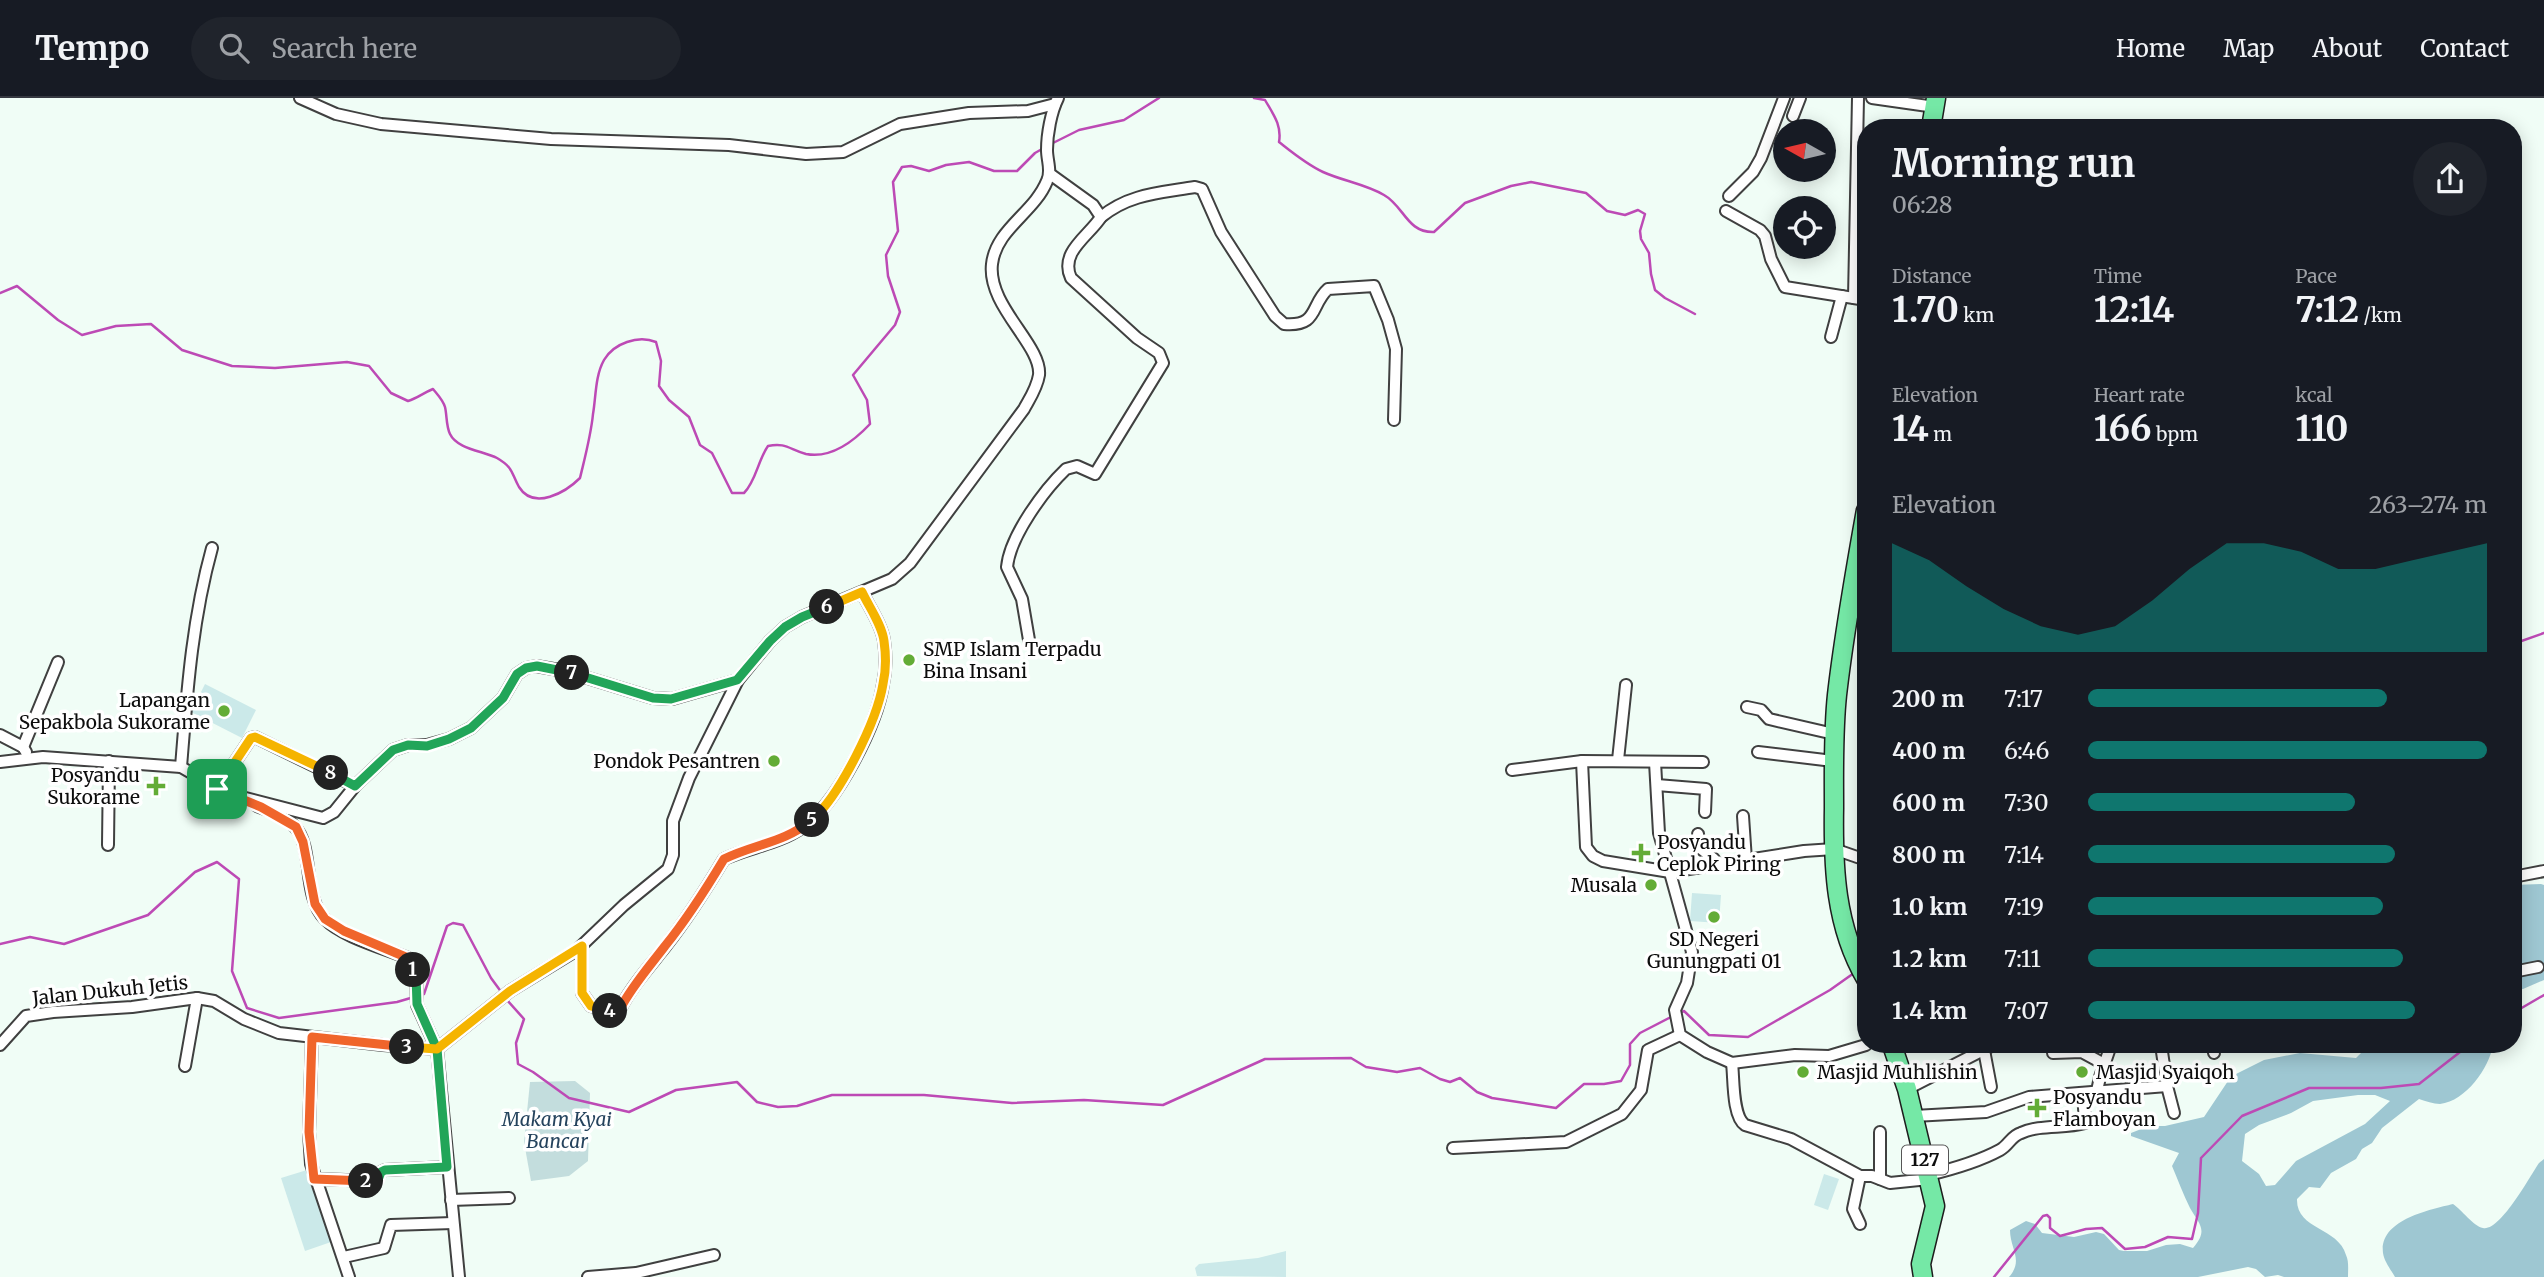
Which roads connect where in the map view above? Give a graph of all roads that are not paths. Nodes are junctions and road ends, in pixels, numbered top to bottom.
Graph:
1 (300, 98) edge
2 (1784, 98) edge
3 (1800, 98) edge
4 (1858, 98) edge
5 (1872, 98) edge
6 (1889, 99) edge
7 (1057, 101) edge
8 (1935, 103) edge
9 (1793, 116) dead end
10 (1858, 119) edge
11 (1857, 148) edge
12 (1050, 174) junction
13 (1729, 195) dead end
14 (1726, 211) dead end
15 (1101, 217) junction
16 (1854, 298) edge
17 (1831, 338) dead end
18 (1394, 420) dead end
19 (212, 548) dead end
20 (1857, 557) edge
21 (862, 592) junction
22 (1029, 640) dead end
23 (58, 662) dead end
24 (737, 680) junction
25 (1626, 685) dead end
26 (1747, 707) dead end
27 (1834, 734) junction
28 (0, 735) edge
29 (23, 747) junction
30 (1758, 752) dead end
31 (30, 758) junction
32 (1618, 760) junction
33 (109, 761) junction
34 (1581, 761) junction
35 (1833, 761) junction
36 (6, 762) edge
37 (1656, 762) junction
38 (1703, 762) dead end
39 (181, 767) junction
40 (1512, 771) dead end
41 (1657, 785) junction
42 (355, 786) junction
43 (221, 791) junction
44 (1704, 812) dead end
45 (1743, 816) dead end
46 (1698, 834) dead end
47 (108, 845) dead end
48 (1835, 849) junction
49 (1857, 857) edge
50 (1746, 860) junction
51 (1715, 865) junction
52 (2544, 871) edge
53 (1670, 872) junction
54 (2522, 875) edge
55 (582, 946) junction
56 (1857, 963) edge
57 (2538, 967) dead end
58 (2522, 970) edge
59 (197, 998) junction
60 (1680, 1035) junction
61 (312, 1037) junction
62 (0, 1045) edge
63 (1857, 1048) edge
64 (437, 1049) junction
65 (1895, 1053) edge
66 (1978, 1053) edge
67 (1988, 1053) edge
68 (2084, 1053) edge
69 (2108, 1053) edge
70 (2162, 1053) edge
71 (1732, 1063) junction
72 (2104, 1064) junction
73 (185, 1066) dead end
74 (2167, 1086) junction
75 (1991, 1087) dead end
76 (1907, 1089) junction
77 (2097, 1091) junction
78 (2083, 1093) junction
79 (2174, 1113) dead end
80 (1914, 1116) junction
81 (1880, 1132) dead end
82 (1453, 1148) dead end
83 (447, 1167) junction
84 (1860, 1176) junction
85 (1929, 1177) junction
86 (314, 1179) junction
87 (1880, 1179) junction
88 (509, 1198) dead end
89 (451, 1200) junction
90 (453, 1223) junction
91 (1860, 1224) dead end
92 (714, 1255) dead end
93 (344, 1257) junction
94 (349, 1277) edge
95 (459, 1277) edge
96 (588, 1277) edge
97 (1923, 1277) edge

1 - 7 street
2 - 13 street
3 - 9 street
4 - 10 street
5 - 6 street
6 - 8 street
7 - 12 street
11 - 16 street
12 - 15 street
12 - 21 street
14 - 16 street
15 - 18 street
15 - 22 street
16 - 17 street
19 - 39 street
20 - 27 main road
21 - 24 street
21 - 55 street
23 - 29 street
24 - 42 street
24 - 55 street
25 - 32 street
26 - 27 street
27 - 35 main road
28 - 29 street
29 - 31 street
30 - 35 street
31 - 33 street
31 - 36 street
32 - 34 street
32 - 37 street
33 - 39 street
33 - 47 street
34 - 40 street
34 - 53 street
35 - 48 main road
37 - 38 street
37 - 41 street
39 - 43 street
41 - 44 street
41 - 53 street
42 - 43 street
42 - 43 street
43 - 64 street
45 - 50 street
46 - 51 street
48 - 49 street
48 - 50 street
48 - 56 main road
50 - 51 street
51 - 53 street
52 - 54 street
53 - 60 street
55 - 64 street
57 - 58 street
59 - 61 street, Jalan Dukuh Jetis
59 - 62 street, Jalan Dukuh Jetis
59 - 73 street
60 - 71 street
60 - 82 street
61 - 64 street, Jalan Dukuh Jetis
61 - 86 street
63 - 71 street
64 - 83 street
65 - 76 main road, 127
66 - 76 street
67 - 75 street
68 - 72 street
69 - 72 street
70 - 74 street
71 - 84 street
72 - 77 street
74 - 77 street
74 - 79 street
76 - 80 main road, 127
77 - 78 street
78 - 80 street
78 - 85 street
80 - 85 main road, 127
81 - 87 street
83 - 86 street
83 - 89 street
84 - 87 street
84 - 91 street
85 - 87 street
85 - 97 main road, 127
86 - 93 street
88 - 89 street
89 - 90 street
90 - 93 street
90 - 95 street
92 - 96 street
93 - 94 street

